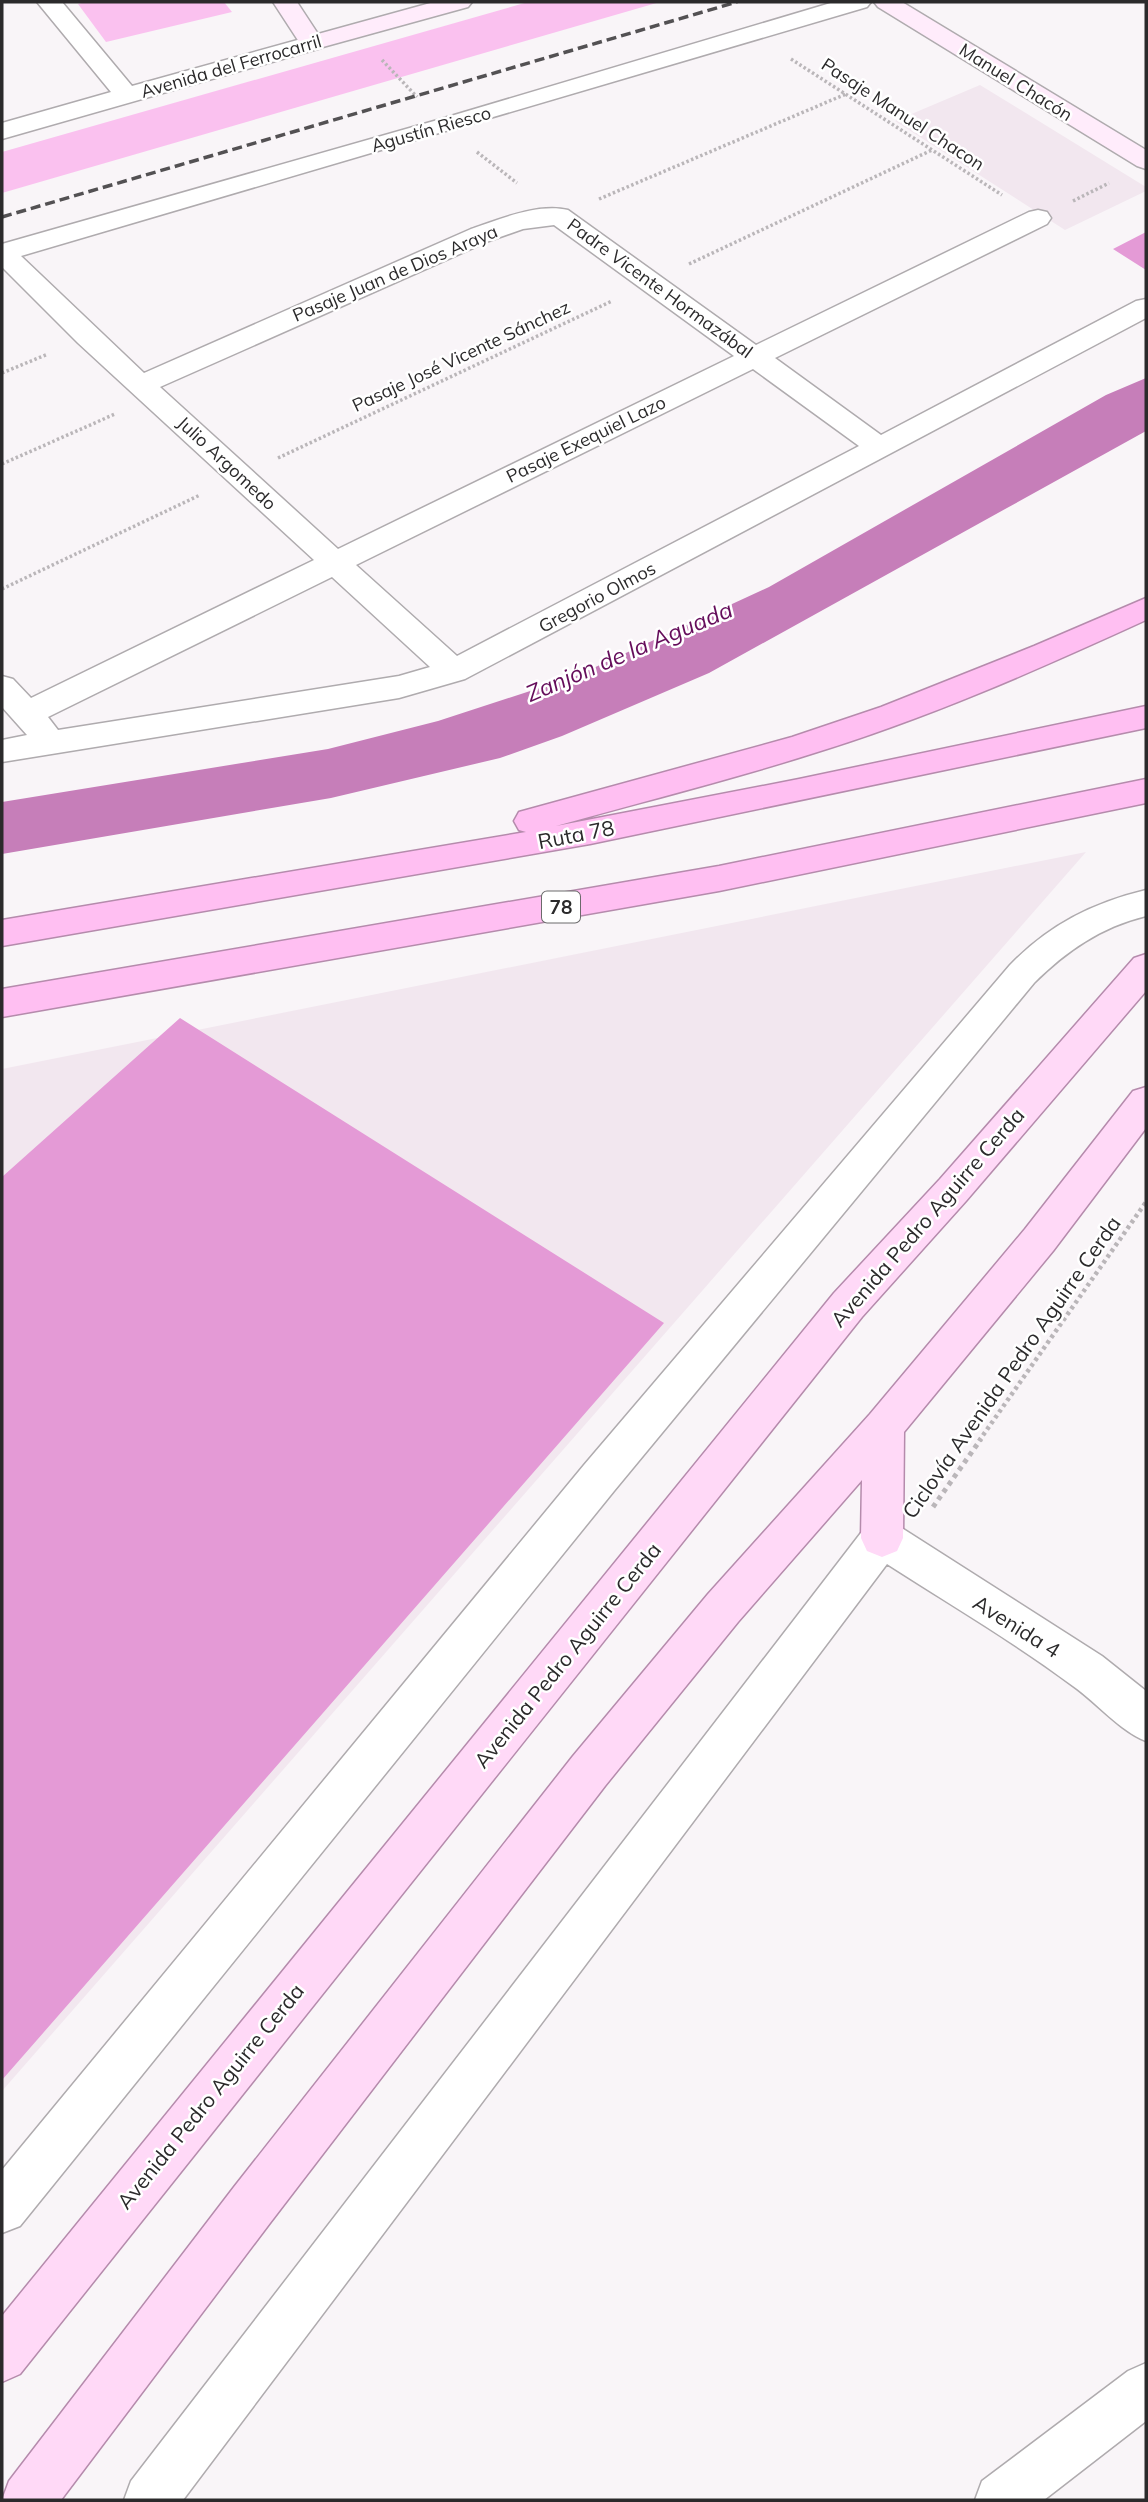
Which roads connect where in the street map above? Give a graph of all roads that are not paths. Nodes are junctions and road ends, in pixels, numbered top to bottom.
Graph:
1 (49, 2) edge
2 (285, 2) edge
3 (460, 2) edge
4 (859, 2) edge
5 (886, 2) edge
6 (312, 43) junction
7 (127, 95) junction
8 (2, 131) edge
9 (1146, 161) edge
10 (559, 216) joint
11 (1038, 218) road end
12 (2, 252) edge
13 (1146, 307) edge
14 (754, 356) junction
15 (148, 390) junction
16 (879, 447) junction
17 (335, 562) junction
18 (1146, 608) edge
19 (454, 671) junction
20 (2, 687) edge
21 (26, 714) junction
22 (1146, 717) edge
23 (53, 743) junction
24 (2, 751) edge
25 (1132, 794) edge
26 (394, 868) junction
27 (1146, 903) edge
28 (2, 933) edge
29 (1146, 967) edge
30 (2, 1003) edge
31 (1146, 1101) edge
32 (884, 1427) junction
33 (892, 1544) junction
34 (1146, 1720) edge
35 (2, 2208) edge
36 (2, 2356) edge
37 (1146, 2389) edge
38 (28, 2500) edge
39 (150, 2500) edge
40 (1001, 2500) edge

1 - 7 street
2 - 6 street
3 - 6 street, Avenida del Ferrocarril
4 - 12 street, Agustín Riesco
5 - 9 street, Manuel Chacón
6 - 7 street, Avenida del Ferrocarril
7 - 8 street, Avenida del Ferrocarril
10 - 14 street, Padre Vicente Hormazábal
10 - 15 street, Pasaje Juan de Dios Araya
11 - 14 street, Pasaje Exequiel Lazo
12 - 15 street, Julio Argomedo
13 - 16 street, Gregorio Olmos
14 - 16 street, Padre Vicente Hormazábal
14 - 17 street, Pasaje Exequiel Lazo
15 - 17 street, Julio Argomedo
16 - 19 street, Gregorio Olmos
17 - 19 street, Julio Argomedo
17 - 21 street, Pasaje Exequiel Lazo
18 - 26 highway
19 - 23 street, Gregorio Olmos
20 - 21 street
21 - 23 street
22 - 26 highway, Ruta 78
23 - 24 street, Gregorio Olmos
25 - 30 highway, 78
26 - 28 highway, Ruta 78
27 - 35 street
29 - 36 main road, Avenida Pedro Aguirre Cerda
31 - 32 main road
32 - 33 main road
32 - 38 main road
33 - 34 street, Avenida 4
33 - 39 street
37 - 40 street

